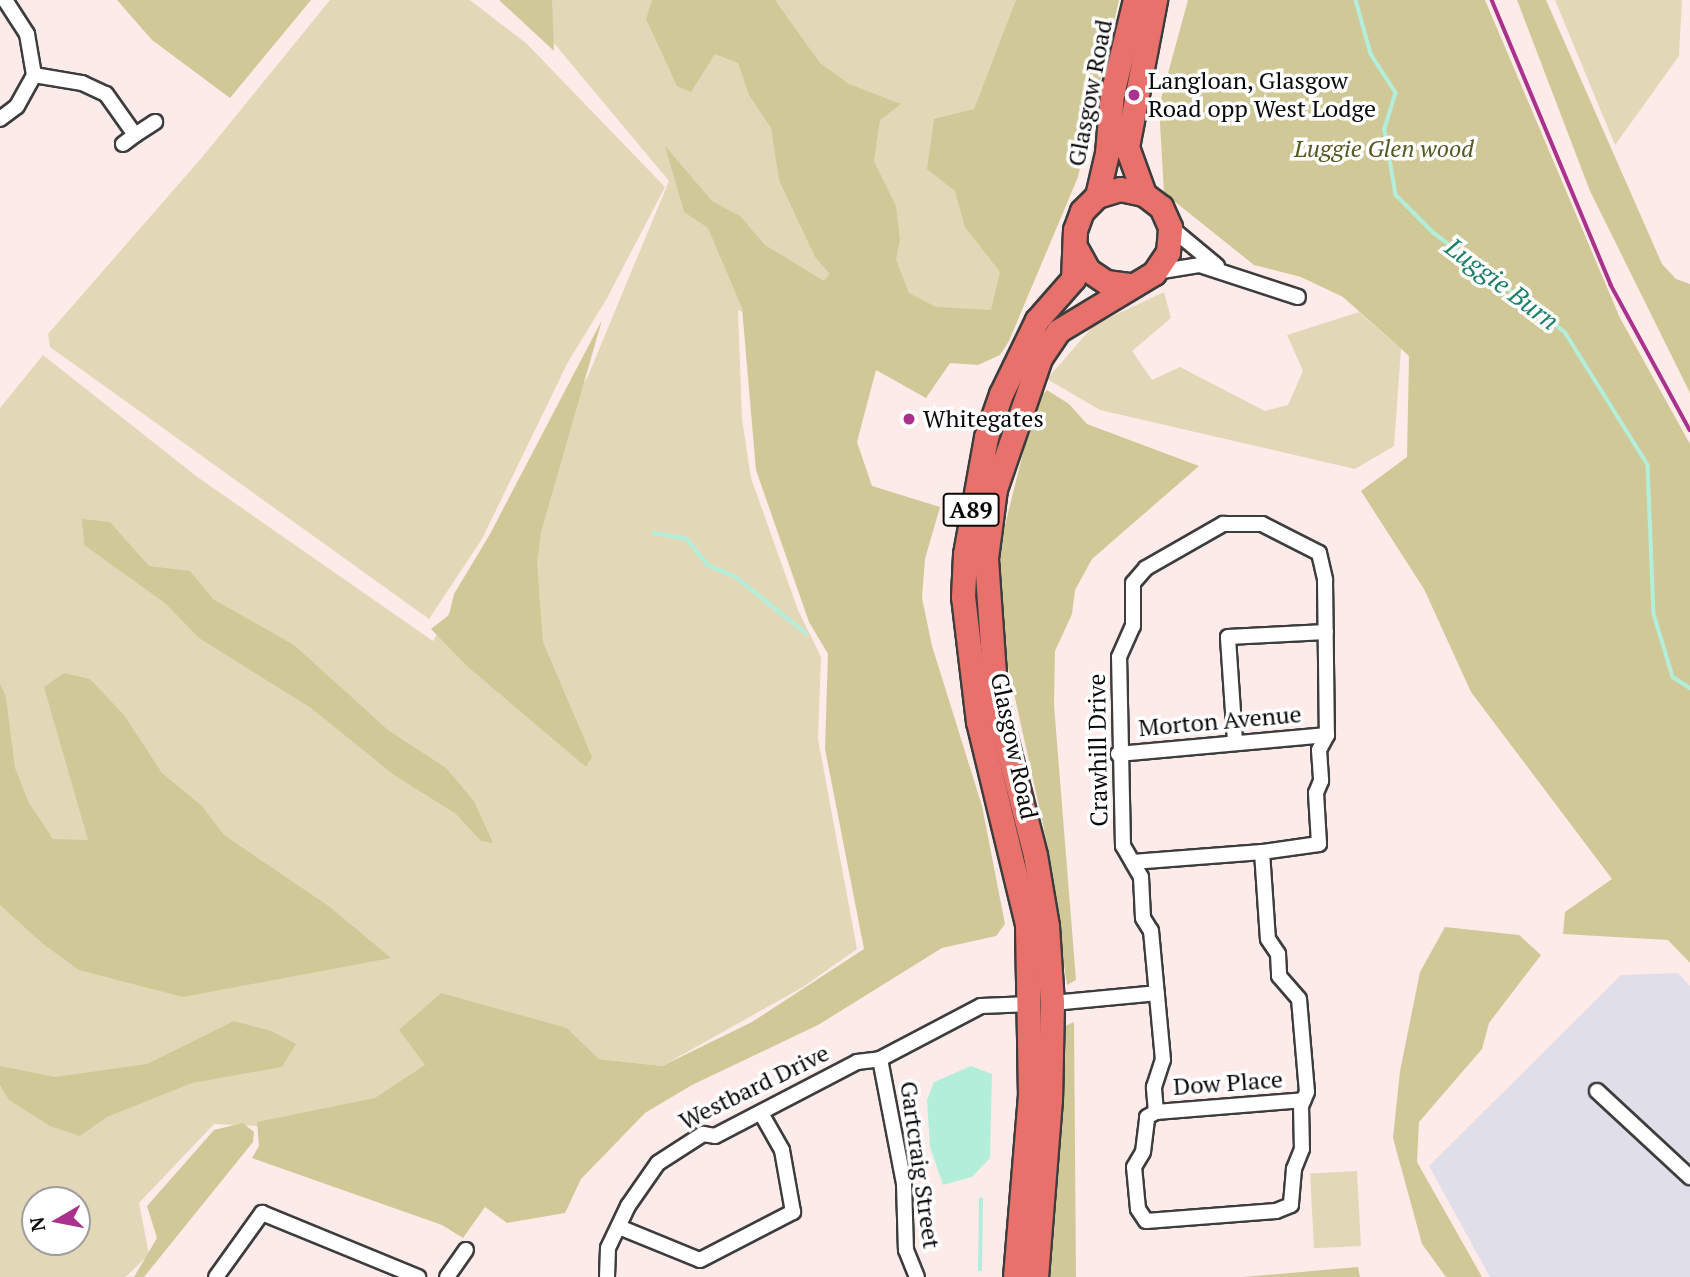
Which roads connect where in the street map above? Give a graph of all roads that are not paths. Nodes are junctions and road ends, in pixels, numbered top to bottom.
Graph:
1 (5, 0) edge
2 (1135, 0) edge
3 (1156, 0) edge
4 (34, 75) junction
5 (0, 119) edge
6 (156, 122) dead end
7 (1143, 194) junction
8 (1097, 196) junction
9 (1170, 227) junction
10 (1077, 250) junction
11 (1220, 269) junction
12 (1154, 273) junction
13 (1129, 285) junction
14 (1298, 297) dead end
15 (1326, 632) junction
16 (1327, 735) junction
17 (1235, 741) junction
18 (1118, 754) junction
19 (1007, 795) junction
20 (1262, 852) junction
21 (1133, 862) junction
22 (1157, 993) junction
23 (1042, 1004) junction
24 (880, 1059) junction
25 (1597, 1091) dead end
26 (1304, 1100) junction
27 (1156, 1112) junction
28 (761, 1113) junction
29 (1690, 1177) edge
30 (619, 1227) junction
31 (466, 1250) dead end
32 (216, 1277) edge
33 (418, 1277) edge
34 (447, 1277) edge
35 (607, 1277) edge
36 (917, 1277) edge
37 (1015, 1277) edge
38 (1037, 1277) edge

1 - 4 street
2 - 8 main road, Glasgow Road / A89
3 - 7 main road, Glasgow Road
4 - 5 street
4 - 6 street
7 - 8 main road, Glasgow Road
7 - 9 main road, Glasgow Road
8 - 10 main road, Glasgow Road / A89
9 - 11 street
9 - 12 main road
10 - 13 main road
10 - 19 main road, Glasgow Road / A89
11 - 12 street
11 - 14 street
12 - 13 main road, Glasgow Road / A89
13 - 19 main road, Glasgow Road / A89
15 - 16 street
15 - 17 street
15 - 18 street, Crawhill Drive
16 - 17 street, Morton Avenue
16 - 20 street
17 - 18 street, Morton Avenue
18 - 21 street, Crawhill Drive
19 - 23 main road, Glasgow Road / A89
20 - 21 street
20 - 26 street
21 - 22 street, Crawhill Drive
22 - 23 street, Westbard Drive
22 - 27 street, Crawhill Drive
23 - 24 street, Westbard Drive
23 - 37 main road, Glasgow Road / A89
23 - 38 main road, Glasgow Road / A89
24 - 28 street, Westbard Drive
24 - 36 street, Gartcraig Street
25 - 29 street
26 - 27 street, Dow Place
26 - 27 street, Crawhill Drive
28 - 30 street, Westbard Drive
28 - 30 street
30 - 35 street, Westbard Drive
31 - 34 street
32 - 33 street

